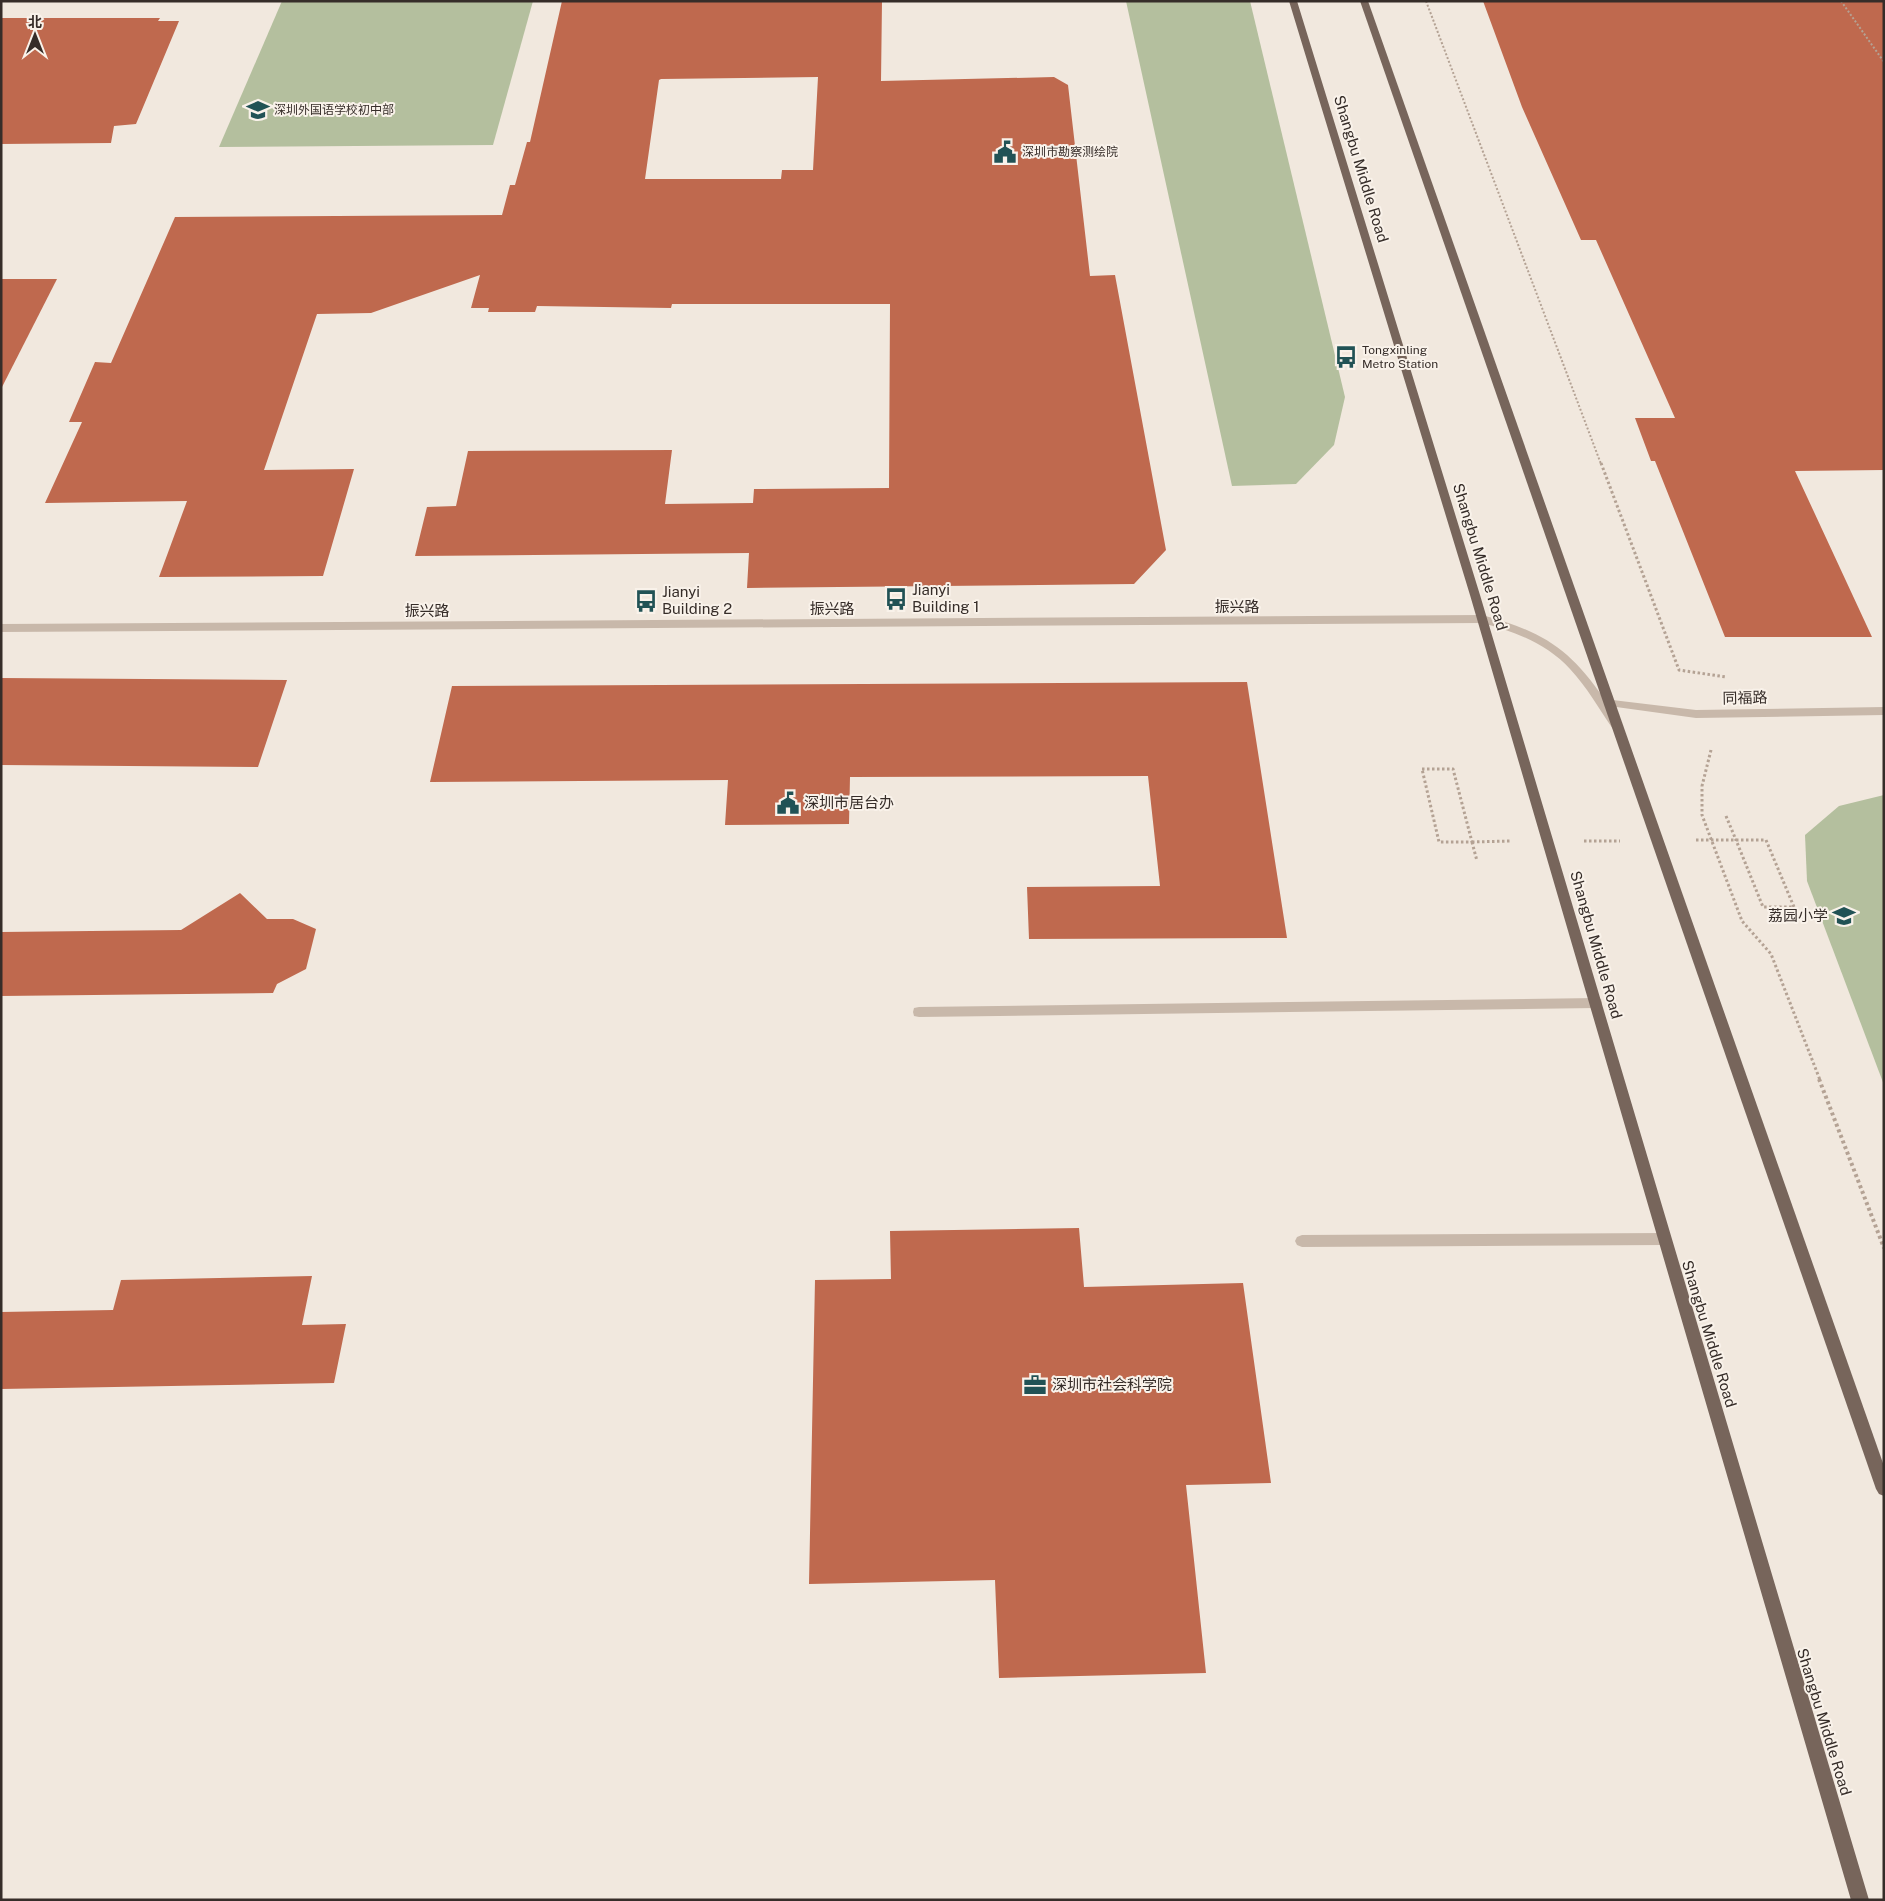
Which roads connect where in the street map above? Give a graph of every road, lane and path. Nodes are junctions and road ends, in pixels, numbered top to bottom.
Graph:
1 (1293, 1) edge
2 (1364, 1) edge
3 (1426, 1) edge
4 (1841, 1) edge
5 (1884, 62) edge
6 (1482, 619) junction
7 (1, 628) edge
8 (1679, 670) dead end
9 (1608, 702) junction
10 (1884, 711) edge
11 (1618, 728) junction
12 (1711, 750) dead end
13 (1726, 816) dead end
14 (1687, 840) dead end
15 (1518, 841) dead end
16 (1578, 841) dead end
17 (1628, 841) dead end
18 (1477, 861) dead end
19 (1596, 1003) junction
20 (919, 1012) dead end
21 (1664, 1239) junction
22 (1302, 1241) dead end
23 (1884, 1248) edge
24 (1884, 1489) edge
25 (1860, 1900) edge

1 - 6 main road, Shangbu Middle Road
2 - 9 main road
3 - 8 path
4 - 5 path
6 - 7 street, 振兴路
6 - 11 street, 振兴路
6 - 19 main road, Shangbu Middle Road
9 - 10 street, 同福路
9 - 11 main road
11 - 24 main road
12 - 23 path
13 - 14 path
15 - 18 path
16 - 17 path
19 - 20 street
19 - 21 main road, Shangbu Middle Road
21 - 22 street
21 - 25 main road, Shangbu Middle Road

